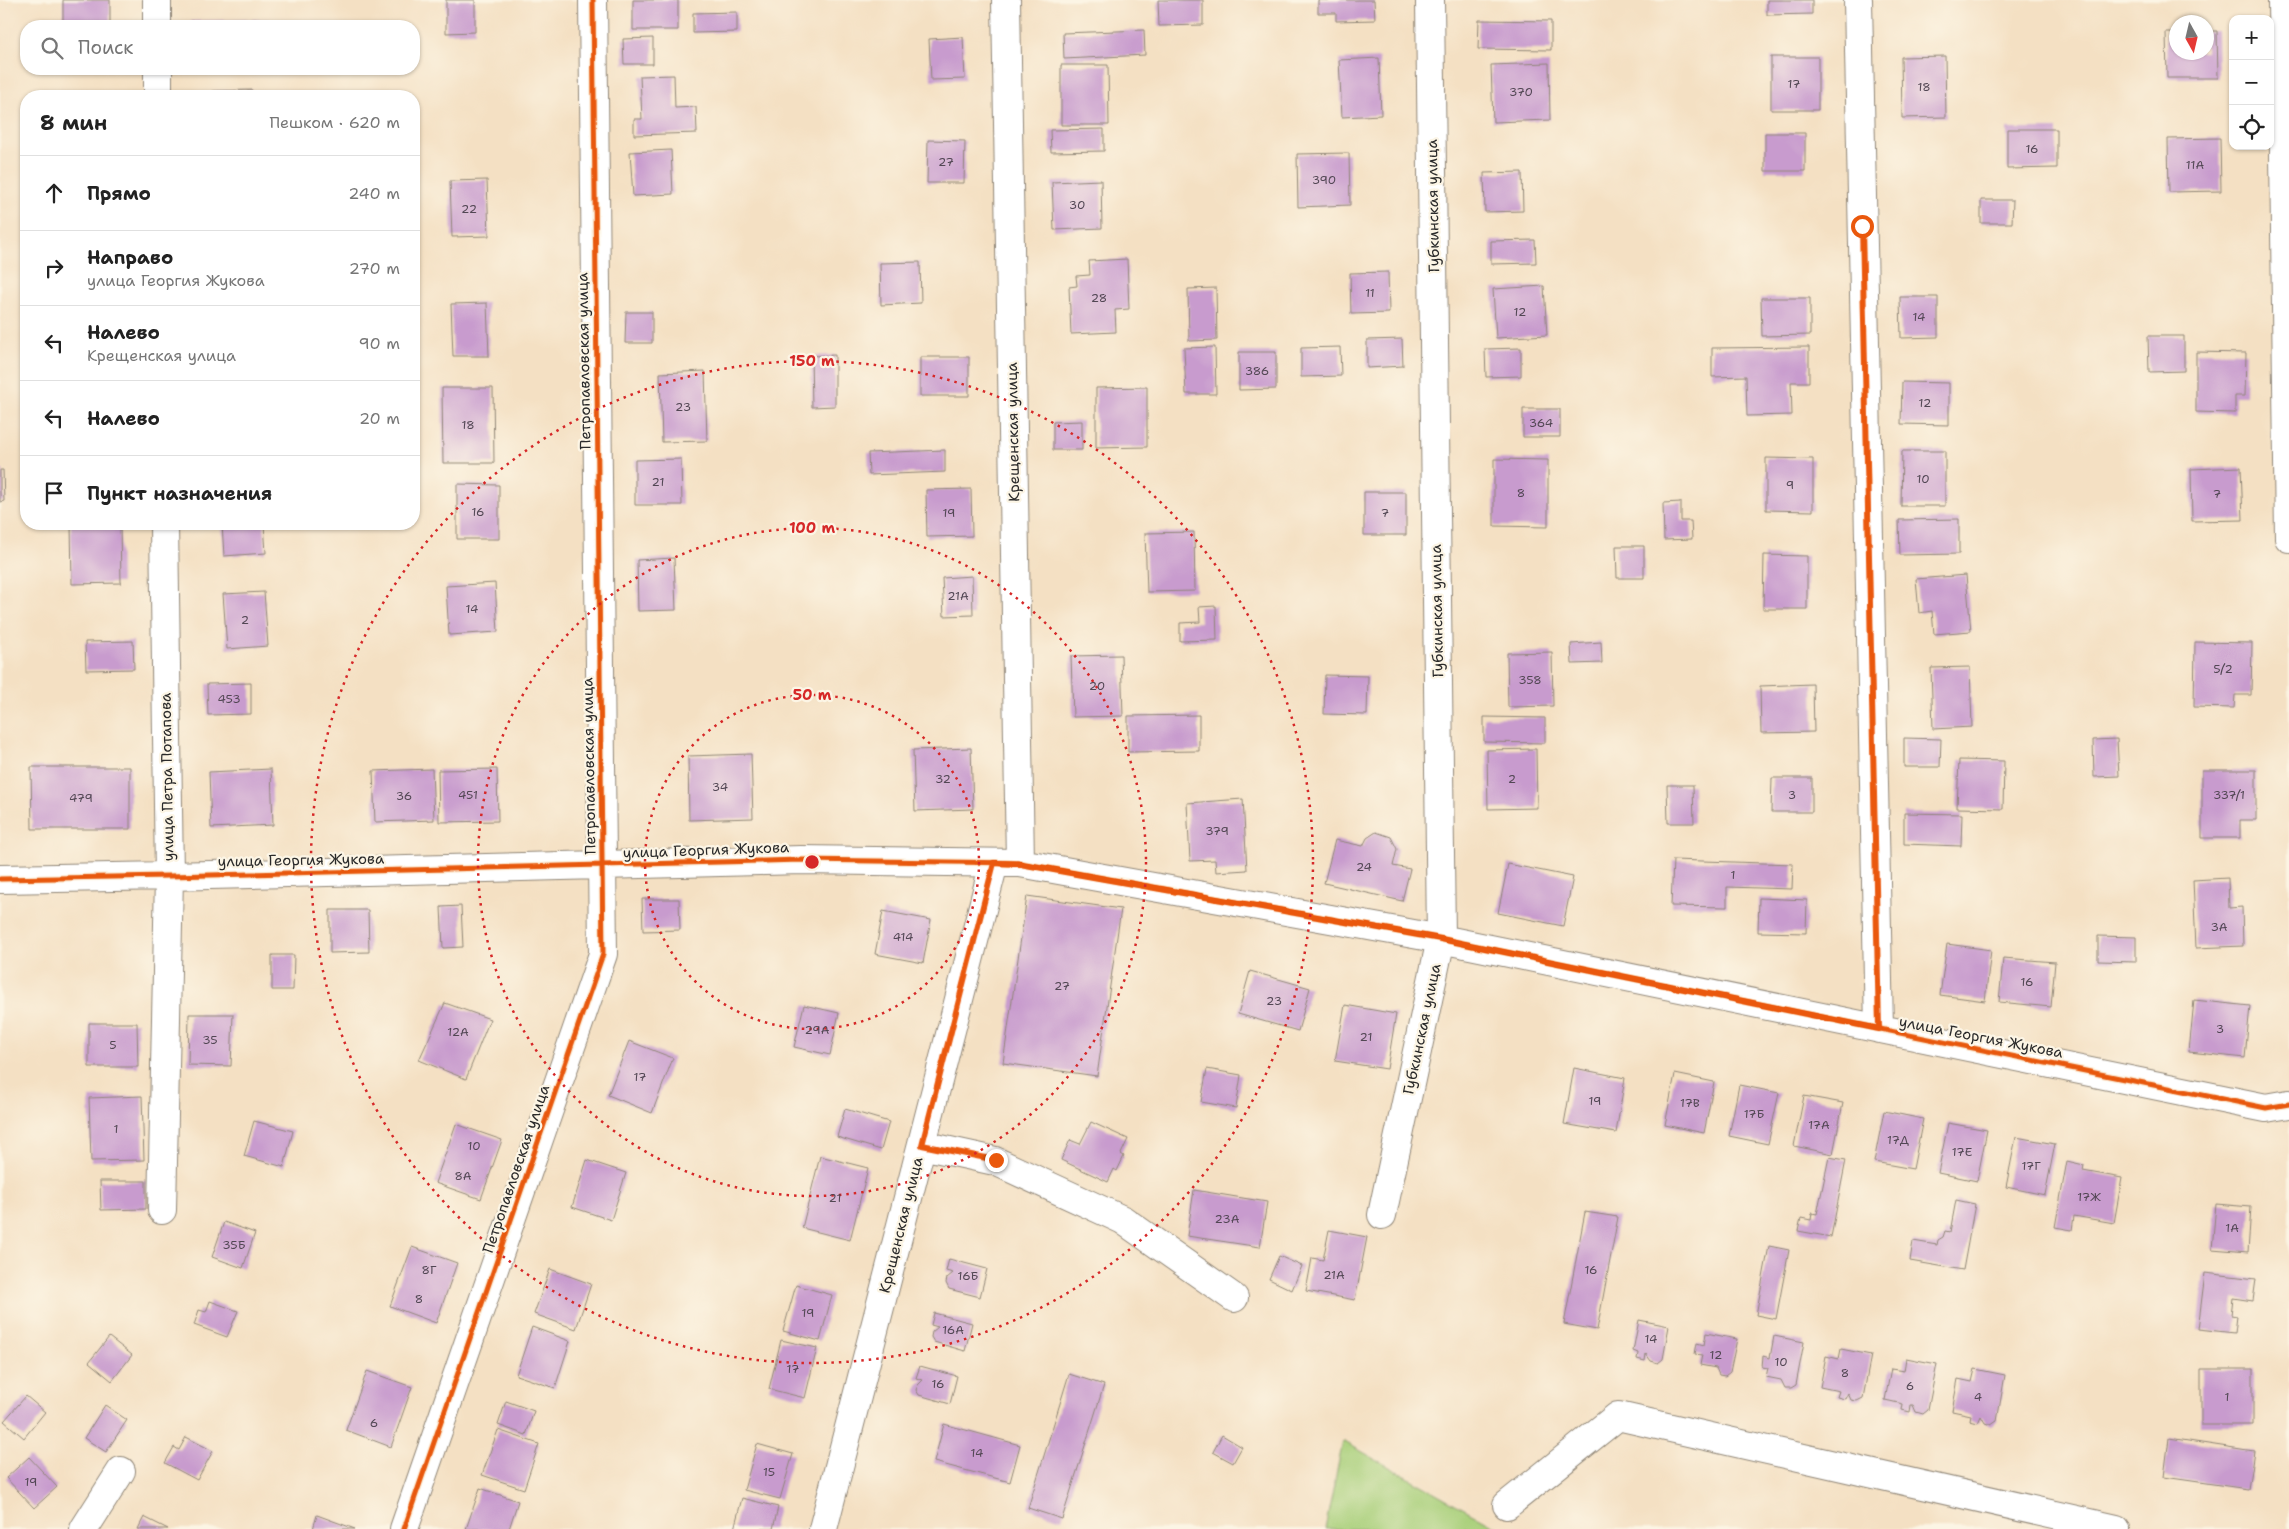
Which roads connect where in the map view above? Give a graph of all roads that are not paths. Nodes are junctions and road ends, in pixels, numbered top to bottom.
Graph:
1 (157, 0) edge
2 (593, 0) edge
3 (1006, 0) edge
4 (1430, 0) edge
5 (1858, 0) edge
6 (2282, 0) edge
7 (157, 20) edge
8 (158, 75) edge
9 (158, 90) edge
10 (2286, 142) edge
11 (2289, 524) edge
12 (164, 530) edge
13 (2289, 538) edge
14 (1007, 863) junction
15 (602, 865) junction
16 (169, 876) junction
17 (0, 879) edge
18 (1441, 939) junction
19 (1879, 1029) junction
20 (2289, 1104) edge
21 (922, 1145) junction
22 (162, 1210) dead end
23 (1382, 1215) dead end
24 (1234, 1298) dead end
25 (121, 1471) dead end
26 (1507, 1505) dead end
27 (84, 1529) edge
28 (404, 1529) edge
29 (823, 1529) edge
30 (2116, 1529) edge

1 - 7 street
2 - 15 street, Петропавловская улица
3 - 14 street, Крещенская улица
4 - 18 street, Губкинская улица
5 - 19 street
6 - 10 street
8 - 9 street
10 - 11 street
11 - 13 street
12 - 16 street, улица Петра Потапова
14 - 15 street, улица Георгия Жукова
14 - 18 street, улица Георгия Жукова
14 - 21 street, Крещенская улица
15 - 16 street, улица Георгия Жукова
15 - 28 street, Петропавловская улица
16 - 17 street, улица Георгия Жукова
16 - 22 street, улица Петра Потапова
18 - 19 street, улица Георгия Жукова
18 - 23 street, Губкинская улица
19 - 20 street, улица Георгия Жукова
21 - 24 street
21 - 29 street, Крещенская улица
25 - 27 street
26 - 30 street

